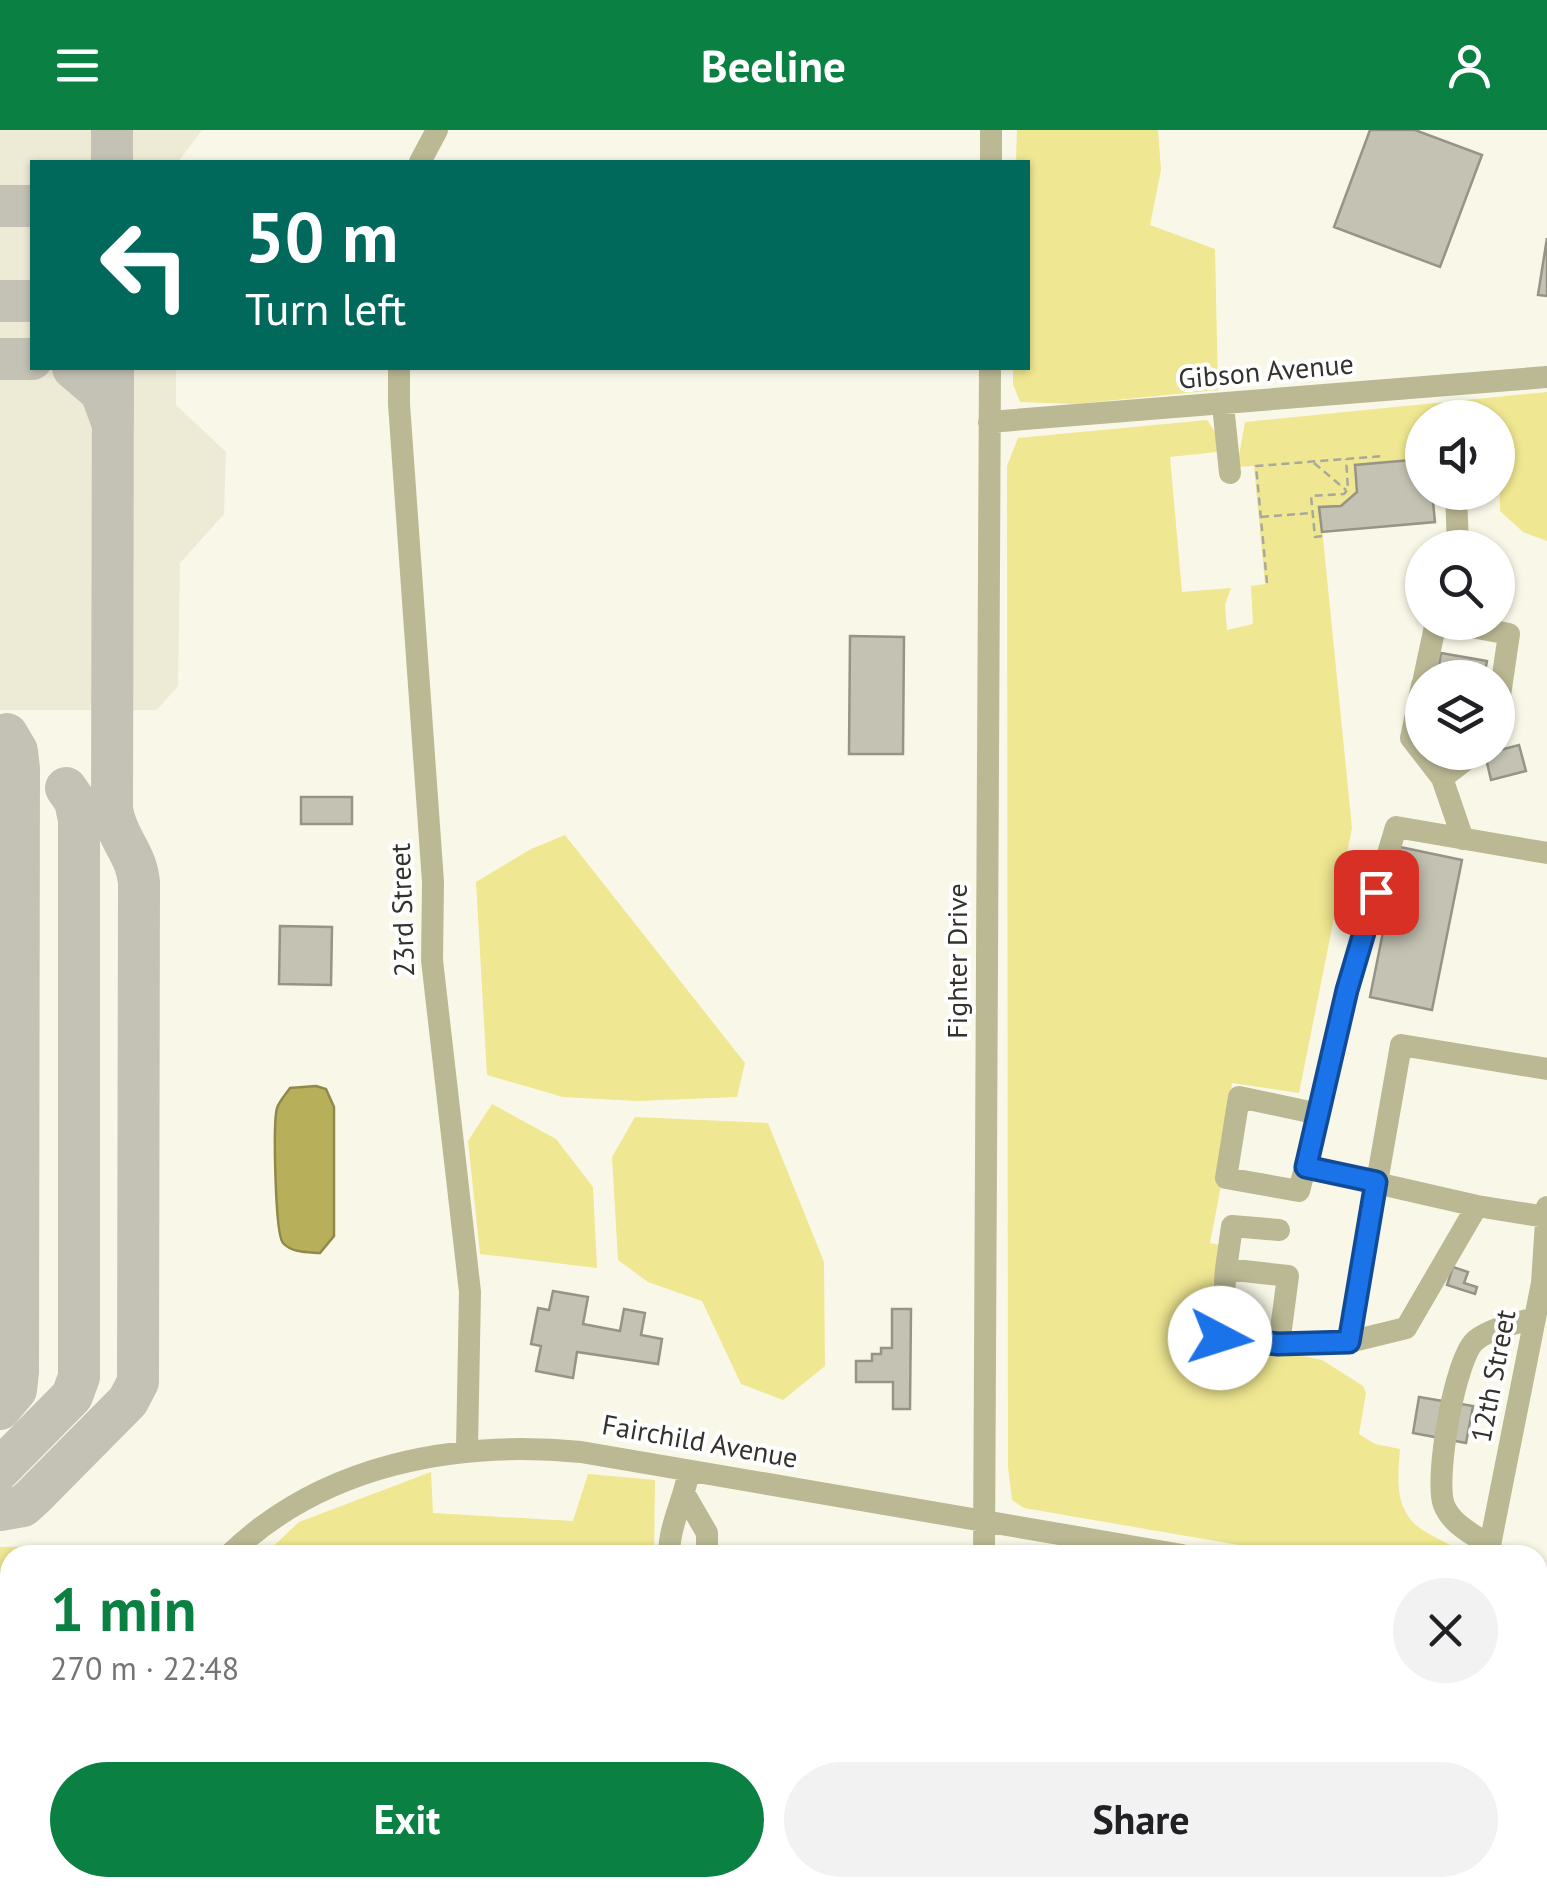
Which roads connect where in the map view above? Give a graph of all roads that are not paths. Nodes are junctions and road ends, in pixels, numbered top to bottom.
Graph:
1 (437, 130) edge
2 (991, 130) edge
3 (421, 160) edge
4 (991, 160) edge
5 (399, 370) edge
6 (990, 370) edge
7 (1547, 378) edge
8 (1223, 404) junction
9 (989, 422) junction
10 (1230, 473) dead end
11 (1436, 770) edge
12 (1452, 770) edge
13 (1442, 778) junction
14 (1463, 839) junction
15 (1547, 853) edge
16 (1547, 1069) edge
17 (1319, 1114) junction
18 (1306, 1167) junction
19 (1376, 1182) junction
20 (1477, 1206) junction
21 (1547, 1207) edge
22 (1546, 1216) edge
23 (1278, 1230) dead end
24 (1226, 1269) junction
25 (1535, 1318) junction
26 (1349, 1342) junction
27 (1278, 1344) junction
28 (467, 1449) junction
29 (690, 1471) junction
30 (685, 1495) junction
31 (984, 1520) junction
32 (1059, 1544) edge
33 (241, 1545) edge
34 (669, 1545) edge
35 (707, 1545) edge
36 (984, 1545) edge
37 (1483, 1545) edge
38 (1490, 1545) edge

1 - 3 street
2 - 4 street
5 - 28 street, 23rd Street
6 - 9 street, Fighter Drive
7 - 8 street, Gibson Avenue
8 - 9 street, Gibson Avenue
8 - 10 street
9 - 31 street, Fighter Drive
11 - 13 street
12 - 13 street
13 - 14 street
14 - 15 street
14 - 17 street
16 - 19 street
17 - 18 street
17 - 18 street
18 - 19 street
19 - 20 street
19 - 26 street
20 - 22 street
20 - 26 street
21 - 22 street, 12th Street
22 - 25 street, 12th Street
23 - 24 street
24 - 27 street
24 - 27 street
25 - 37 street
25 - 38 street, 12th Street
26 - 27 street
28 - 29 street, Fairchild Avenue
28 - 33 street, Fairchild Avenue
29 - 30 street
29 - 31 street, Fairchild Avenue
30 - 34 street
30 - 35 street
31 - 32 street, Fairchild Avenue
31 - 36 street, Fighter Drive

